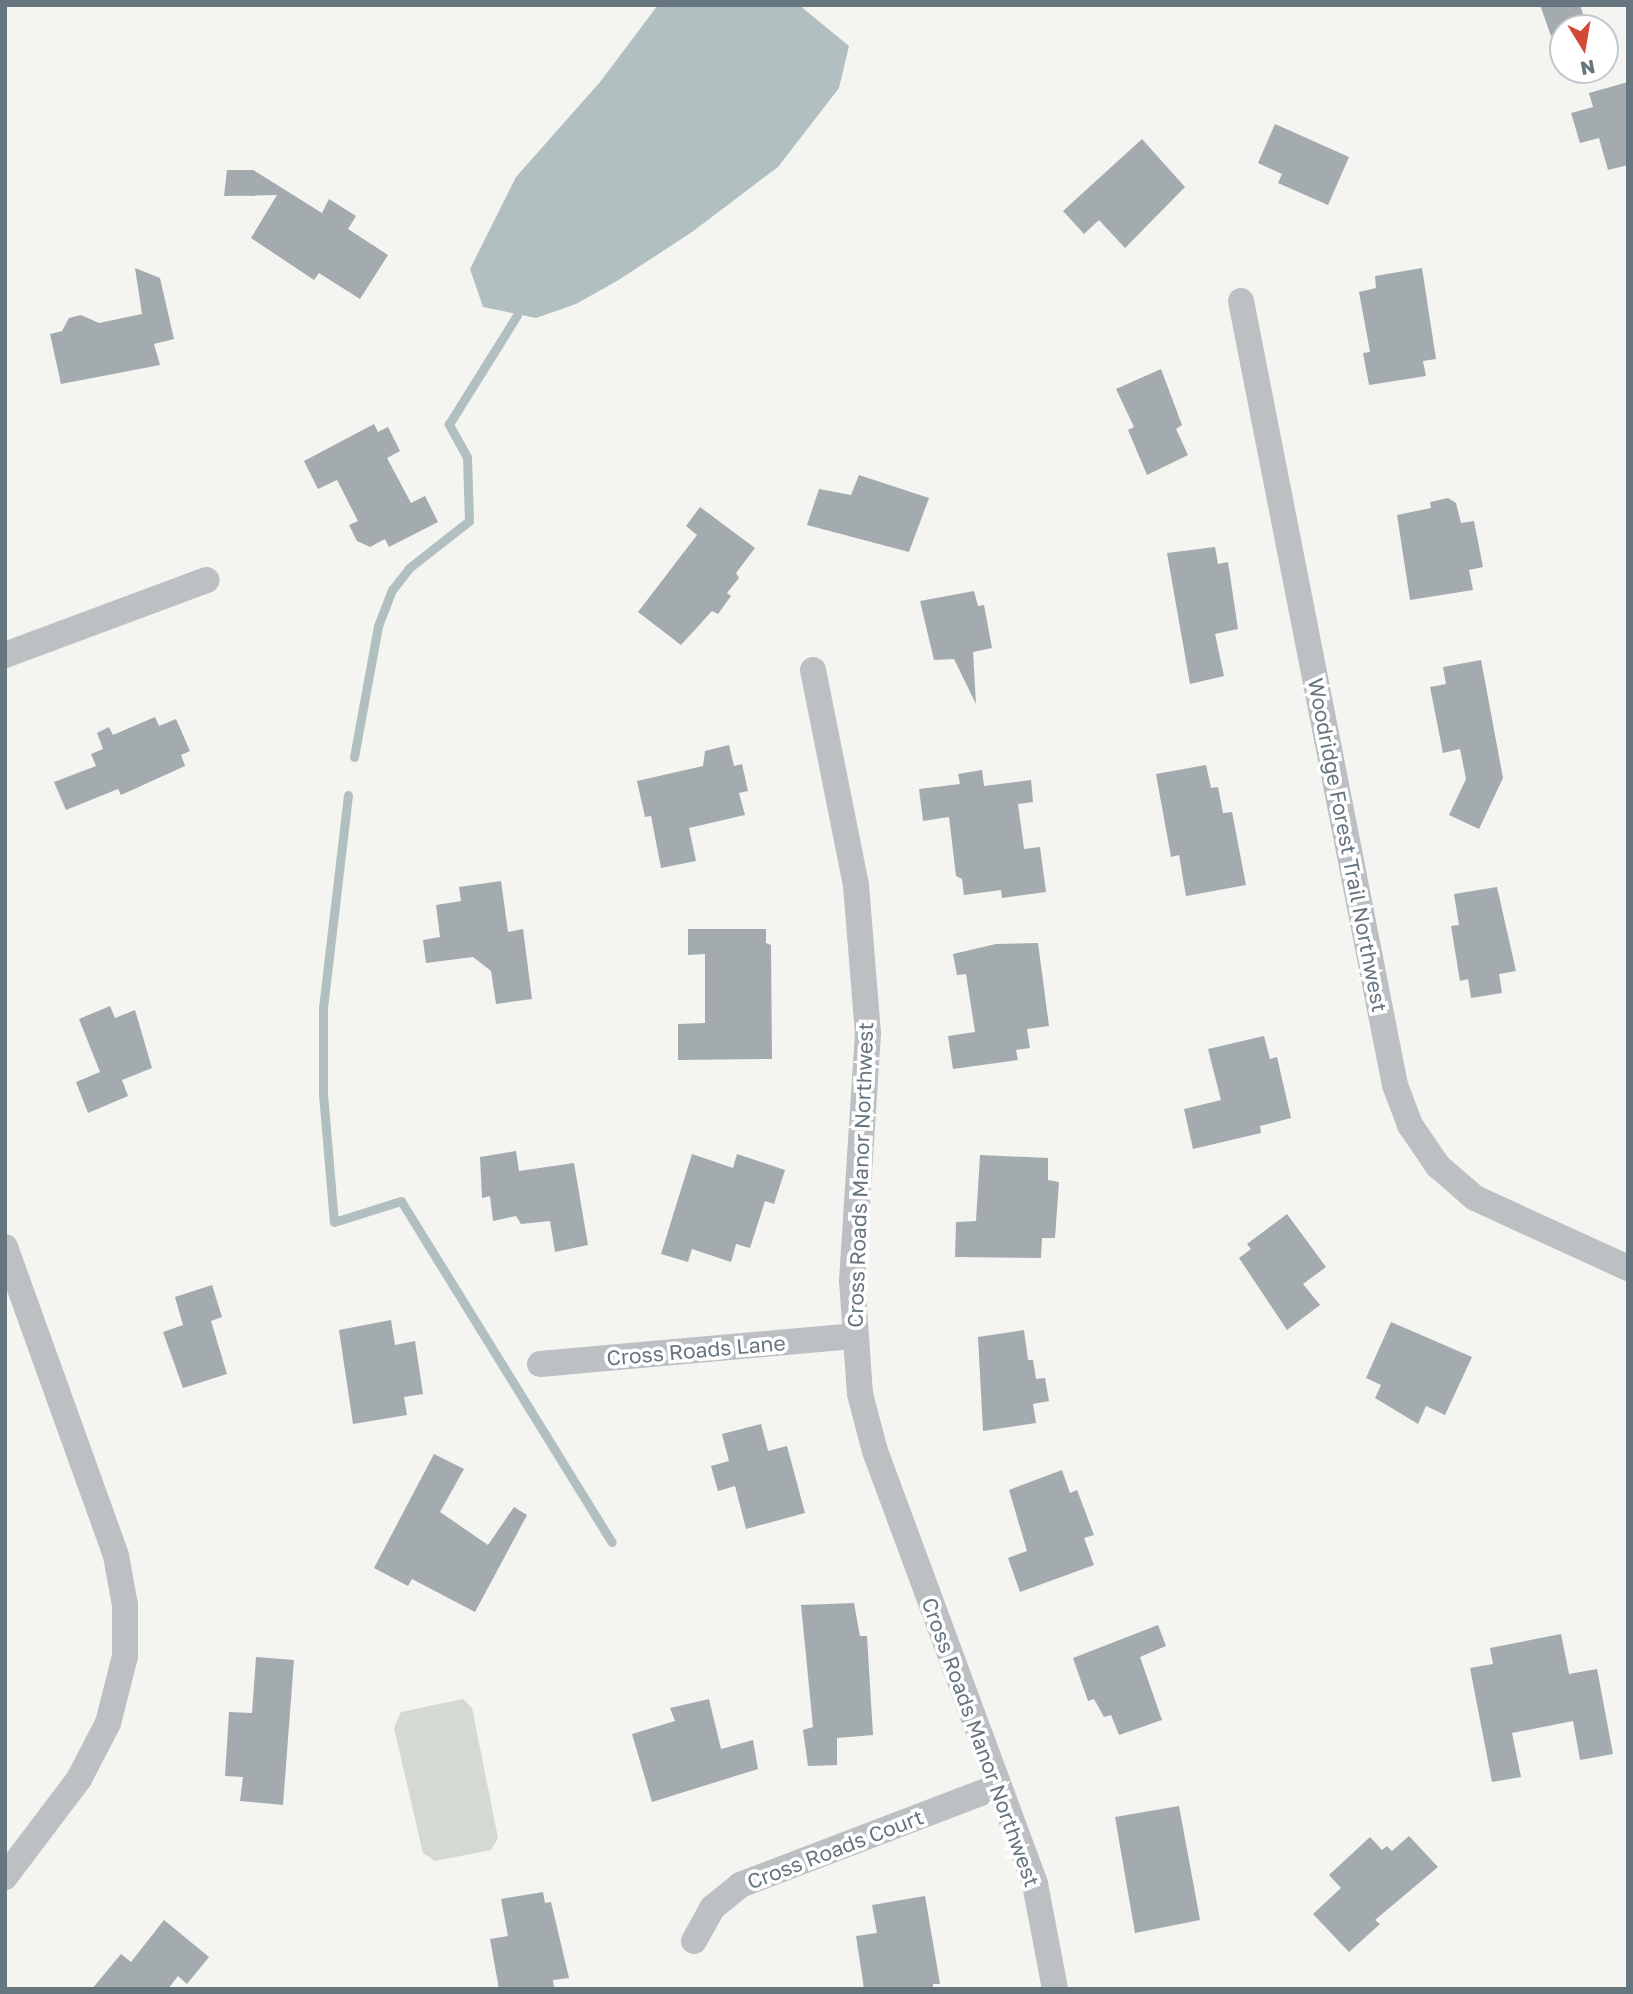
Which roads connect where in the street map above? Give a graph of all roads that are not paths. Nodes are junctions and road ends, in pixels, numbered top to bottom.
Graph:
1 (1241, 301) dead end
2 (207, 580) dead end
3 (5, 655) edge
4 (813, 670) dead end
5 (5, 1247) edge
6 (1628, 1268) edge
7 (853, 1336) junction
8 (540, 1364) dead end
9 (999, 1786) junction
10 (5, 1877) edge
11 (694, 1941) dead end
12 (1055, 1989) edge

1 - 6 street, Woodridge Forest Trail Northwest
2 - 3 street
4 - 7 street, Cross Roads Manor Northwest
5 - 10 street
7 - 8 street, Cross Roads Lane
7 - 9 street, Cross Roads Manor Northwest
9 - 11 street, Cross Roads Court
9 - 12 street, Cross Roads Manor Northwest

